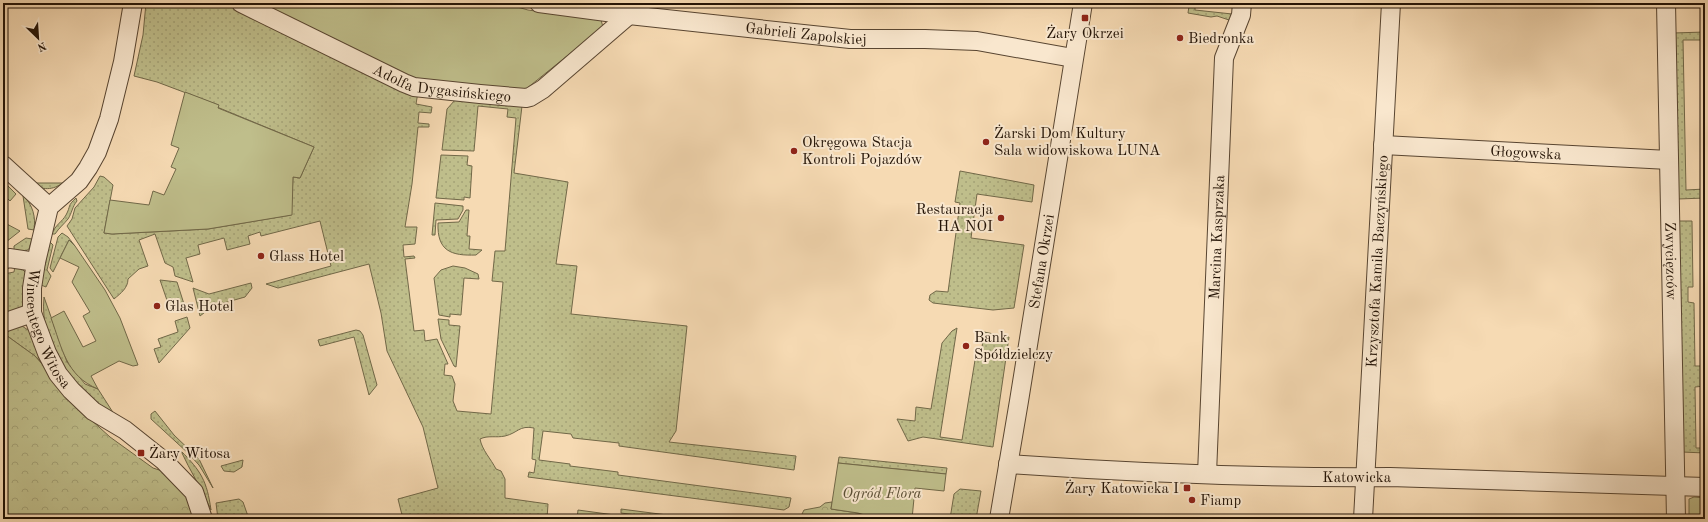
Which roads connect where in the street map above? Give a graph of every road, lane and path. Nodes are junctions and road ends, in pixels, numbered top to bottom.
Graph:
1 (132, 3) edge
2 (241, 3) edge
3 (539, 3) edge
4 (1083, 3) edge
5 (1242, 3) edge
6 (1391, 3) edge
7 (1666, 3) edge
8 (629, 15) junction
9 (1074, 58) junction
10 (1383, 145) junction
11 (1669, 160) junction
12 (3, 165) edge
13 (49, 207) junction
14 (3, 260) edge
15 (36, 262) junction
16 (32, 312) junction
17 (3, 323) edge
18 (1008, 464) junction
19 (1207, 474) junction
20 (1365, 477) junction
21 (1675, 486) junction
22 (1705, 488) edge
23 (203, 519) edge
24 (999, 519) edge
25 (1363, 519) edge
26 (1676, 519) edge

1 - 13 street
2 - 8 street, Adolfa Dygasińskiego
3 - 8 street, Gabrieli Zapolskiej
4 - 9 street, Stefana Okrzei
5 - 19 street, Marcina Kasprzaka
6 - 10 street, Krzysztofa Kamila Baczyńskiego
7 - 11 street, Zwycięzców
8 - 9 street, Gabrieli Zapolskiej
9 - 18 street, Stefana Okrzei
10 - 11 street, Głogowska
10 - 20 street, Krzysztofa Kamila Baczyńskiego
11 - 21 street, Zwycięzców
12 - 13 street
13 - 15 street, Wincentego Witosa
14 - 15 street
15 - 16 street, Wincentego Witosa
16 - 17 street
16 - 23 street, Wincentego Witosa
18 - 19 street, Katowicka
18 - 24 street, Stefana Okrzei
19 - 20 street, Katowicka
20 - 21 street, Katowicka
20 - 25 street, Krzysztofa Kamila Baczyńskiego
21 - 22 street, Katowicka
21 - 26 street, Zwycięzców

